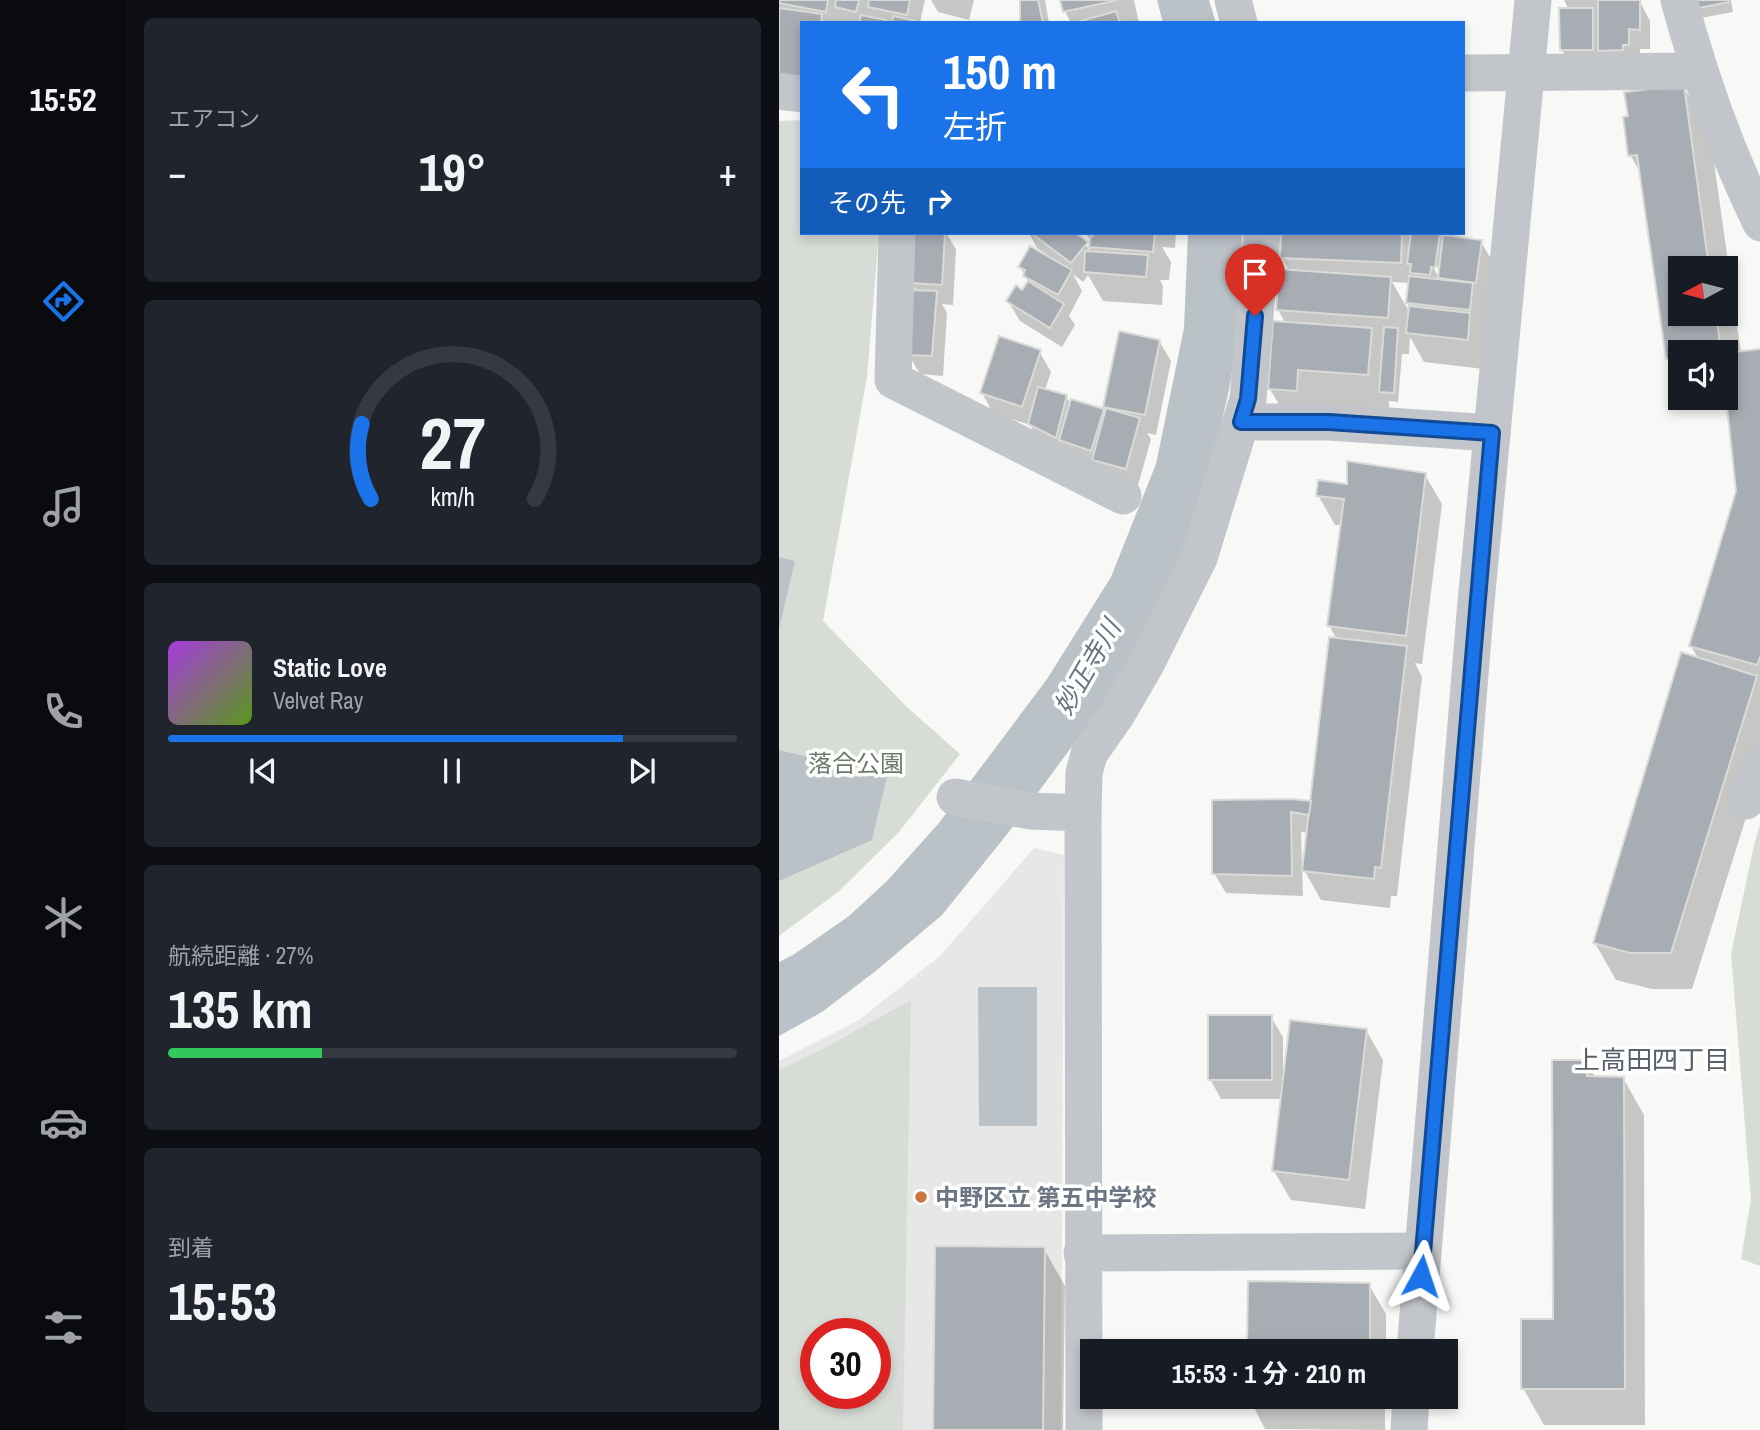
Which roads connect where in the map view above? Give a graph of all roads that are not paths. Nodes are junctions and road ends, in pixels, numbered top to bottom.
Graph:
1 (1233, 0) edge
2 (1533, 0) edge
3 (1679, 0) edge
4 (1238, 21) edge
5 (1526, 71) junction
6 (1699, 71) junction
7 (1465, 73) edge
8 (779, 91) edge
9 (800, 94) edge
10 (1760, 223) edge
11 (897, 235) edge
12 (1262, 235) edge
13 (1241, 422) junction
14 (1492, 433) junction
15 (1123, 496) dead end
16 (1760, 762) edge
17 (955, 797) dead end
18 (1746, 801) dead end
19 (1083, 813) junction
20 (1423, 1251) junction
21 (1082, 1253) junction
22 (1416, 1339) edge
23 (1410, 1409) edge
24 (1084, 1430) edge
25 (1409, 1430) edge

1 - 4 street
2 - 5 street
3 - 6 street
5 - 6 street
5 - 7 street
5 - 14 street
6 - 10 street
8 - 9 street
11 - 15 street
12 - 13 street
13 - 14 street
13 - 19 street
14 - 20 street
16 - 18 street
17 - 19 street
19 - 21 street
20 - 21 street
20 - 22 street
21 - 24 street
23 - 25 street

